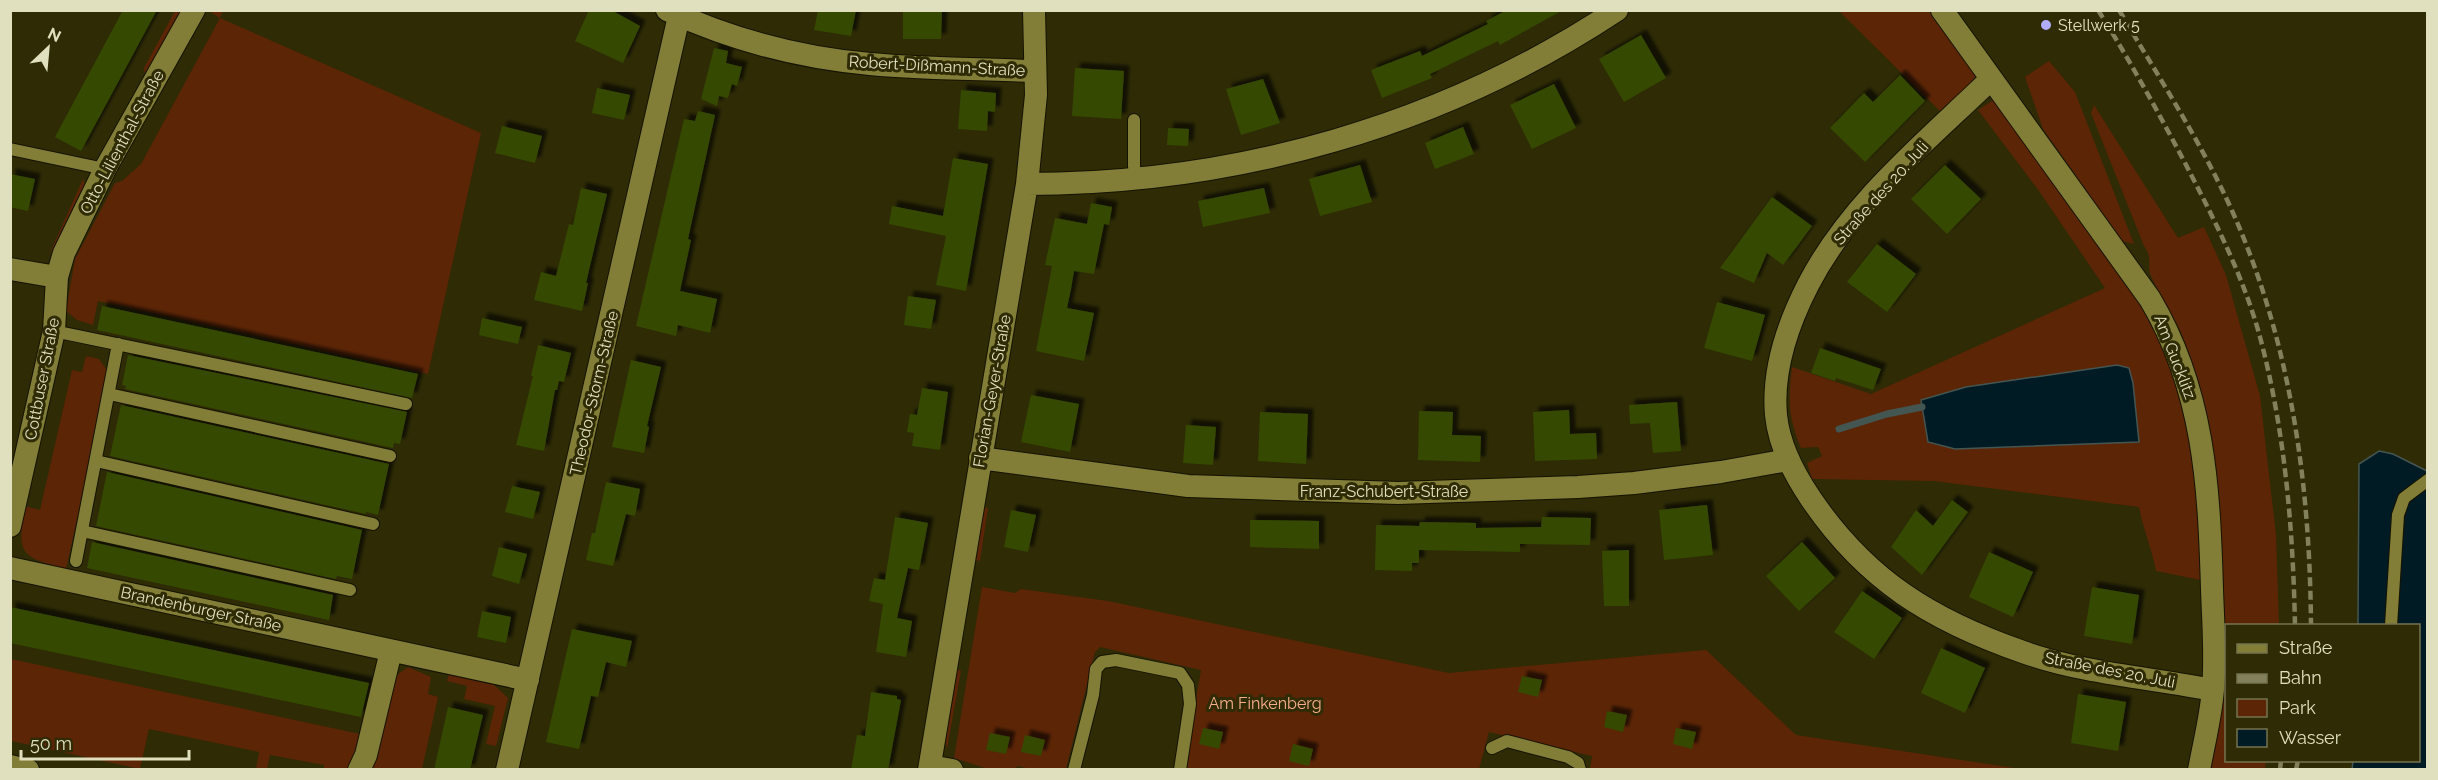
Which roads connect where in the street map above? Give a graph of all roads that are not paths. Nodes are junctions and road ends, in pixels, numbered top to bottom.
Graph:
1 (194, 10) edge
2 (1034, 10) edge
3 (1617, 10) edge
4 (1942, 10) edge
5 (673, 13) edge
6 (1035, 71) junction
7 (1991, 79) junction
8 (1134, 120) dead end
9 (10, 149) edge
10 (105, 169) junction
11 (1136, 178) junction
12 (1027, 184) junction
13 (10, 270) edge
14 (57, 277) junction
15 (54, 331) junction
16 (118, 344) junction
17 (109, 393) junction
18 (406, 404) dead end
19 (390, 456) dead end
20 (980, 458) junction
21 (1788, 460) junction
22 (96, 461) junction
23 (2427, 480) edge
24 (373, 524) dead end
25 (10, 526) edge
26 (82, 531) junction
27 (76, 561) dead end
28 (10, 568) edge
29 (350, 590) dead end
30 (2391, 624) edge
31 (391, 651) junction
32 (528, 680) junction
33 (2213, 690) junction
34 (1492, 748) dead end
35 (10, 766) edge
36 (929, 768) edge
37 (28, 770) edge
38 (359, 770) edge
39 (507, 770) edge
40 (952, 770) edge
41 (1074, 770) edge
42 (1180, 770) edge
43 (1580, 770) edge
44 (2199, 770) edge

1 - 10 street, Otto-Lilienthal-Straße
2 - 6 street, Florian-Geyer-Straße
3 - 11 street
4 - 7 street, Am Gucklitz
5 - 6 street, Robert-Dißmann-Straße
5 - 32 street, Theodor-Storm-Straße
6 - 12 street, Florian-Geyer-Straße
7 - 21 street, Straße des 20. Juli
7 - 33 street, Am Gucklitz
8 - 11 lane
9 - 10 lane
10 - 14 street, Otto-Lilienthal-Straße
11 - 12 street
12 - 20 street, Florian-Geyer-Straße
13 - 14 street
14 - 15 street, Cottbuser Straße
15 - 16 lane
15 - 25 street, Cottbuser Straße
16 - 17 lane
16 - 18 lane
17 - 19 lane
17 - 22 lane
20 - 21 street, Franz-Schubert-Straße
20 - 36 street, Florian-Geyer-Straße
21 - 33 street, Straße des 20. Juli
22 - 24 lane
22 - 26 lane
23 - 30 lane
26 - 27 lane
26 - 29 lane
28 - 31 street, Brandenburger Straße
31 - 32 street, Brandenburger Straße
31 - 38 street
32 - 39 street, Theodor-Storm-Straße
33 - 44 street, Am Gucklitz
34 - 43 lane
35 - 37 street
36 - 40 street
41 - 42 lane

